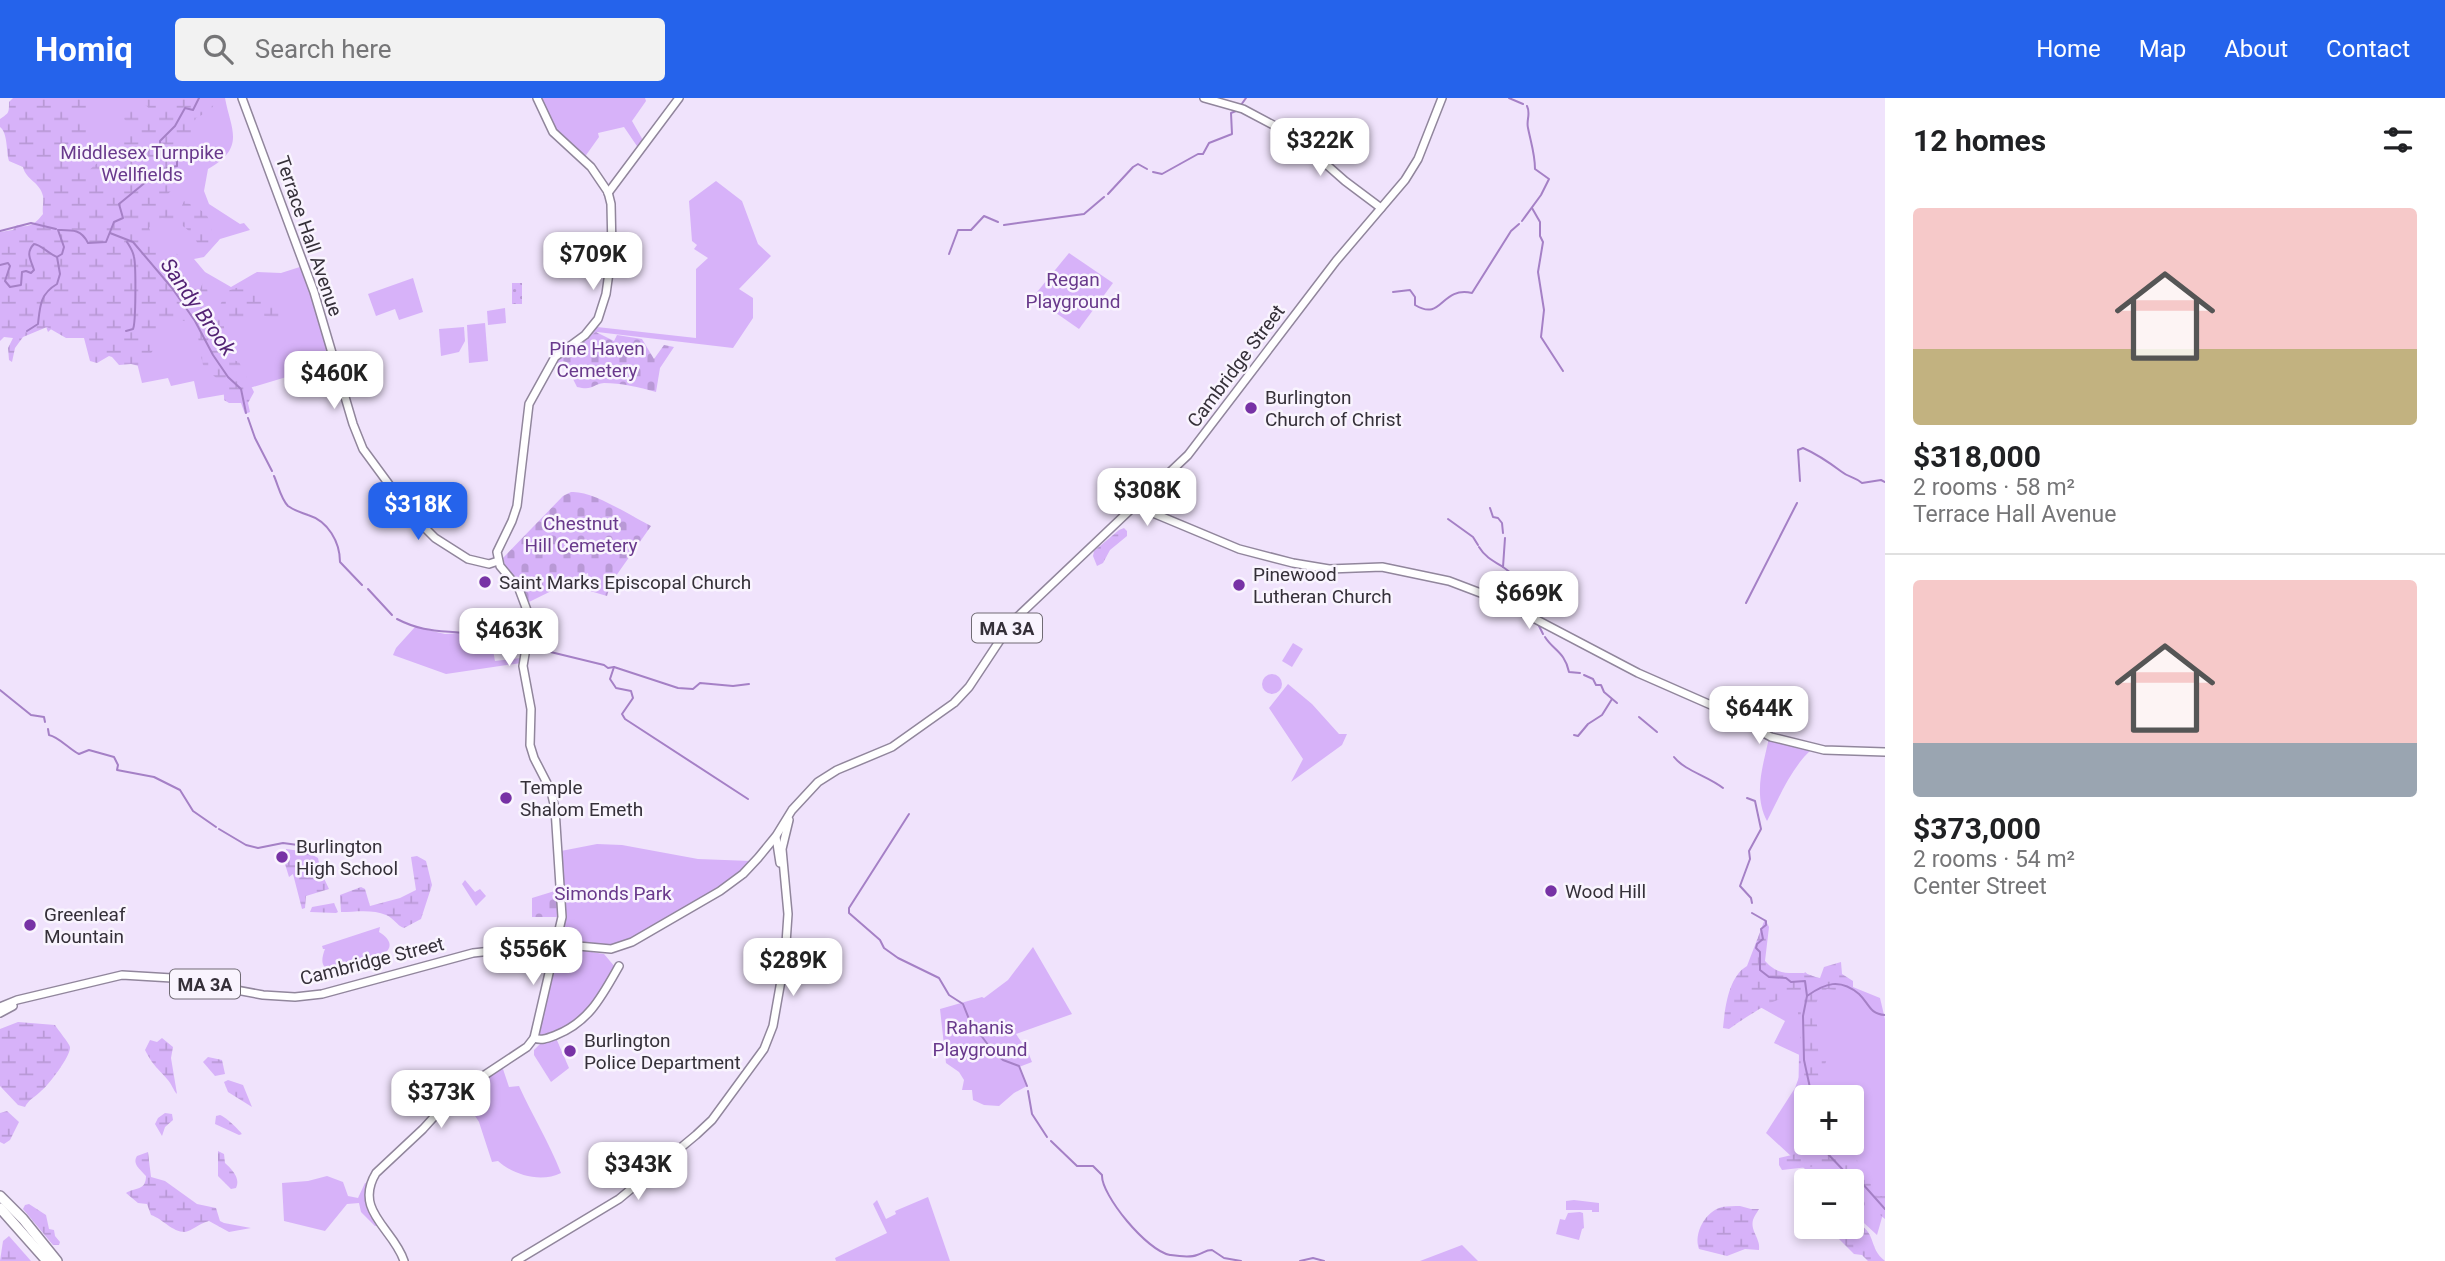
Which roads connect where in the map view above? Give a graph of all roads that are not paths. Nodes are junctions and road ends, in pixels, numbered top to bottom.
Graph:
1 (242, 98) edge
2 (537, 98) edge
3 (679, 98) edge
4 (1203, 98) edge
5 (1442, 98) edge
6 (608, 193) junction
7 (1381, 208) junction
8 (1136, 506) junction
9 (498, 561) junction
10 (1885, 752) edge
11 (797, 805) junction
12 (789, 820) junction
13 (776, 836) junction
14 (782, 846) junction
15 (768, 847) junction
16 (777, 853) junction
17 (783, 872) junction
18 (556, 944) junction
19 (619, 966) dead end
20 (26, 998) junction
21 (2, 1005) edge
22 (0, 1013) edge
23 (534, 1038) junction
24 (0, 1196) edge
25 (0, 1208) edge
26 (47, 1261) edge
27 (57, 1261) edge
28 (404, 1261) edge
29 (516, 1261) edge

1 - 9 main road, Terrace Hall Avenue
2 - 6 main road
3 - 6 main road
4 - 7 main road
5 - 7 main road, Cambridge Street / MA 3A
6 - 9 main road
7 - 8 main road, Cambridge Street / MA 3A
8 - 10 main road
8 - 11 main road, Cambridge Street / MA 3A
9 - 18 main road
11 - 12 main road, Cambridge Street / MA 3A
11 - 13 main road, Cambridge Street / MA 3A
12 - 13 main road, Cambridge Street / MA 3A
12 - 14 main road
13 - 14 main road
13 - 15 main road, Cambridge Street / MA 3A
13 - 16 main road
14 - 17 main road
15 - 16 main road
15 - 18 main road, Cambridge Street / MA 3A
16 - 17 main road
17 - 29 main road
18 - 20 main road, Cambridge Street / MA 3A
18 - 23 main road
19 - 23 main road
20 - 21 main road, Cambridge Street / MA 3A
20 - 22 main road, Cambridge Street / MA 3A
23 - 28 main road
24 - 27 highway
25 - 26 highway

